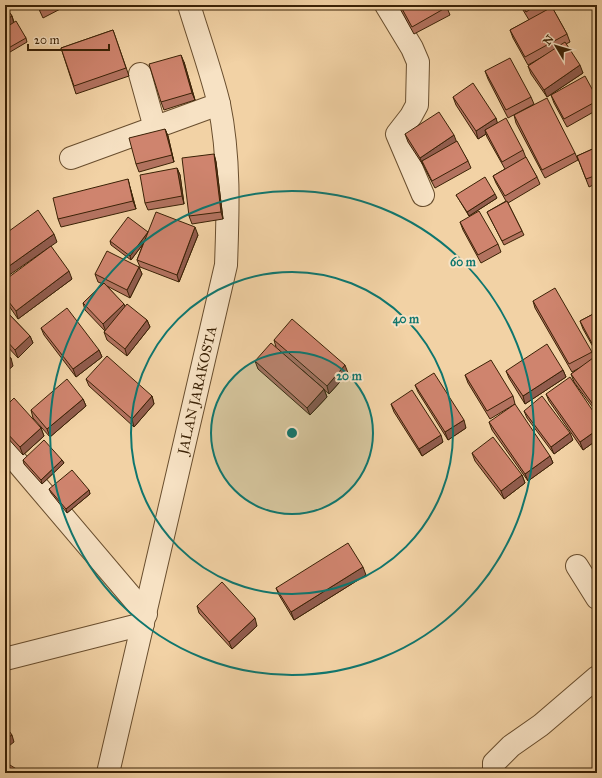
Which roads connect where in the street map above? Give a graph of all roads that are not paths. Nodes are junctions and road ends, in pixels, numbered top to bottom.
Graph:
1 (189, 5) edge
2 (386, 5) edge
3 (140, 74) dead end
4 (219, 104) junction
5 (155, 128) junction
6 (71, 158) dead end
7 (423, 195) dead end
8 (5, 448) edge
9 (576, 566) dead end
10 (597, 598) edge
11 (145, 619) junction
12 (5, 659) edge
13 (597, 677) edge
14 (108, 773) edge
15 (494, 773) edge

1 - 4 street, JALAN JARAKOSTA
2 - 7 street
3 - 5 street
4 - 5 street
4 - 11 street, JALAN JARAKOSTA
5 - 6 street
8 - 11 street
9 - 10 street
11 - 12 street
11 - 14 street, JALAN JARAKOSTA
13 - 15 street

